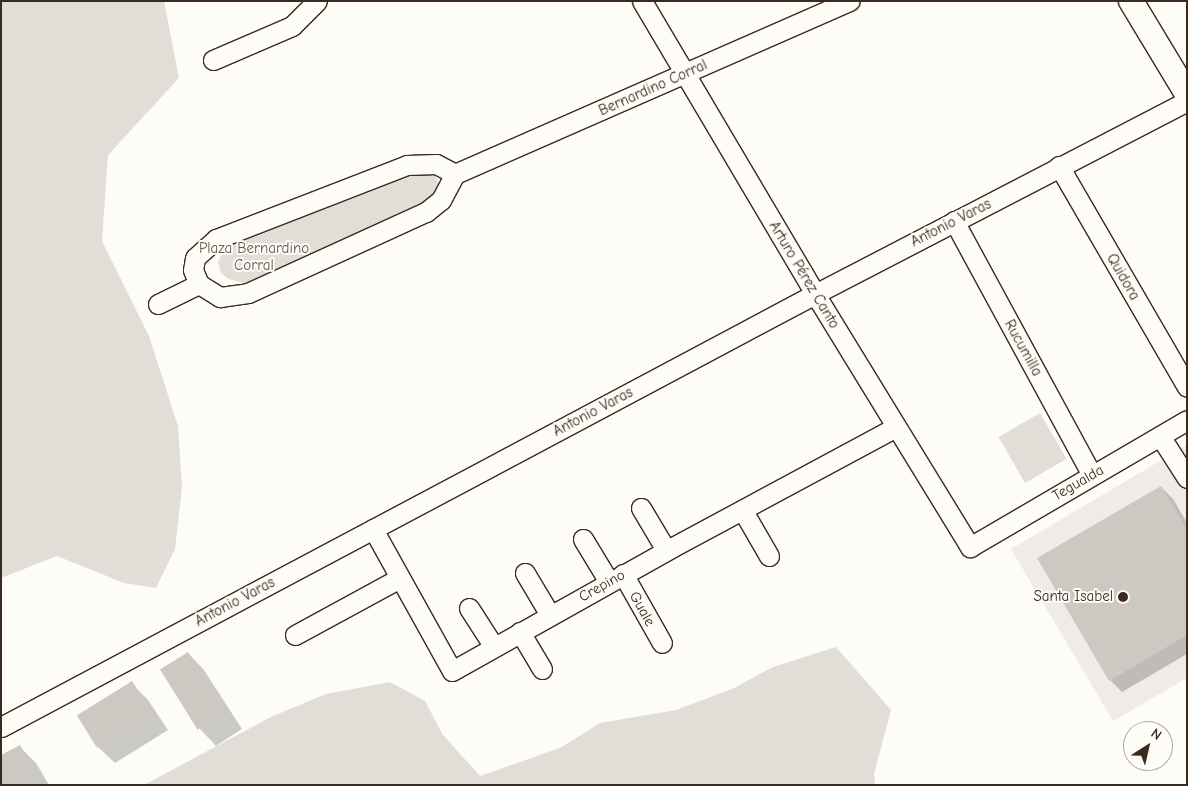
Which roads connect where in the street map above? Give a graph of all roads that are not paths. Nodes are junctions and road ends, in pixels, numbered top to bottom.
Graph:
1 (317, 1) edge
2 (642, 1) edge
3 (850, 1) edge
4 (1131, 1) edge
5 (213, 60) dead end
6 (685, 74) junction
7 (1187, 94) edge
8 (1187, 101) edge
9 (1059, 166) junction
10 (455, 174) junction
11 (954, 221) junction
12 (199, 284) junction
13 (815, 294) junction
14 (158, 304) dead end
15 (1187, 387) edge
16 (1187, 420) edge
17 (896, 427) junction
18 (1160, 436) junction
19 (1092, 475) junction
20 (1187, 478) edge
21 (641, 508) dead end
22 (743, 511) junction
23 (373, 529) junction
24 (583, 538) dead end
25 (970, 547) joint
26 (666, 550) junction
27 (768, 556) dead end
28 (525, 573) dead end
29 (400, 578) junction
30 (616, 578) junction
31 (469, 608) dead end
32 (550, 615) junction
33 (520, 632) junction
34 (295, 635) dead end
35 (662, 643) dead end
36 (494, 647) junction
37 (542, 669) dead end
38 (1, 727) edge

1 - 5 street
2 - 6 street, Arturo Pérez Canto
3 - 6 street, Bernardino Corral
4 - 7 main road
6 - 10 street, Bernardino Corral
6 - 13 street, Arturo Pérez Canto
8 - 9 street, Antonio Varas
9 - 11 street, Antonio Varas
9 - 15 street, Quidora
10 - 12 street
10 - 12 street
11 - 13 street, Antonio Varas
11 - 19 street, Rucumilla
12 - 14 street
13 - 17 street, Arturo Pérez Canto
13 - 23 street, Antonio Varas
16 - 18 street, Tegualda
17 - 22 street, Crepino
17 - 25 street, Arturo Pérez Canto
18 - 19 street, Tegualda
18 - 20 street
19 - 25 street, Tegualda
21 - 26 street
22 - 26 street, Crepino
22 - 27 street
23 - 29 street, Crepino
23 - 38 street, Antonio Varas
24 - 30 street, Guale
26 - 30 street, Crepino
28 - 32 street
29 - 34 street
29 - 36 street, Crepino
30 - 32 street, Crepino
30 - 35 street, Guale
31 - 36 street
32 - 33 street, Crepino
33 - 36 street, Crepino
33 - 37 street

